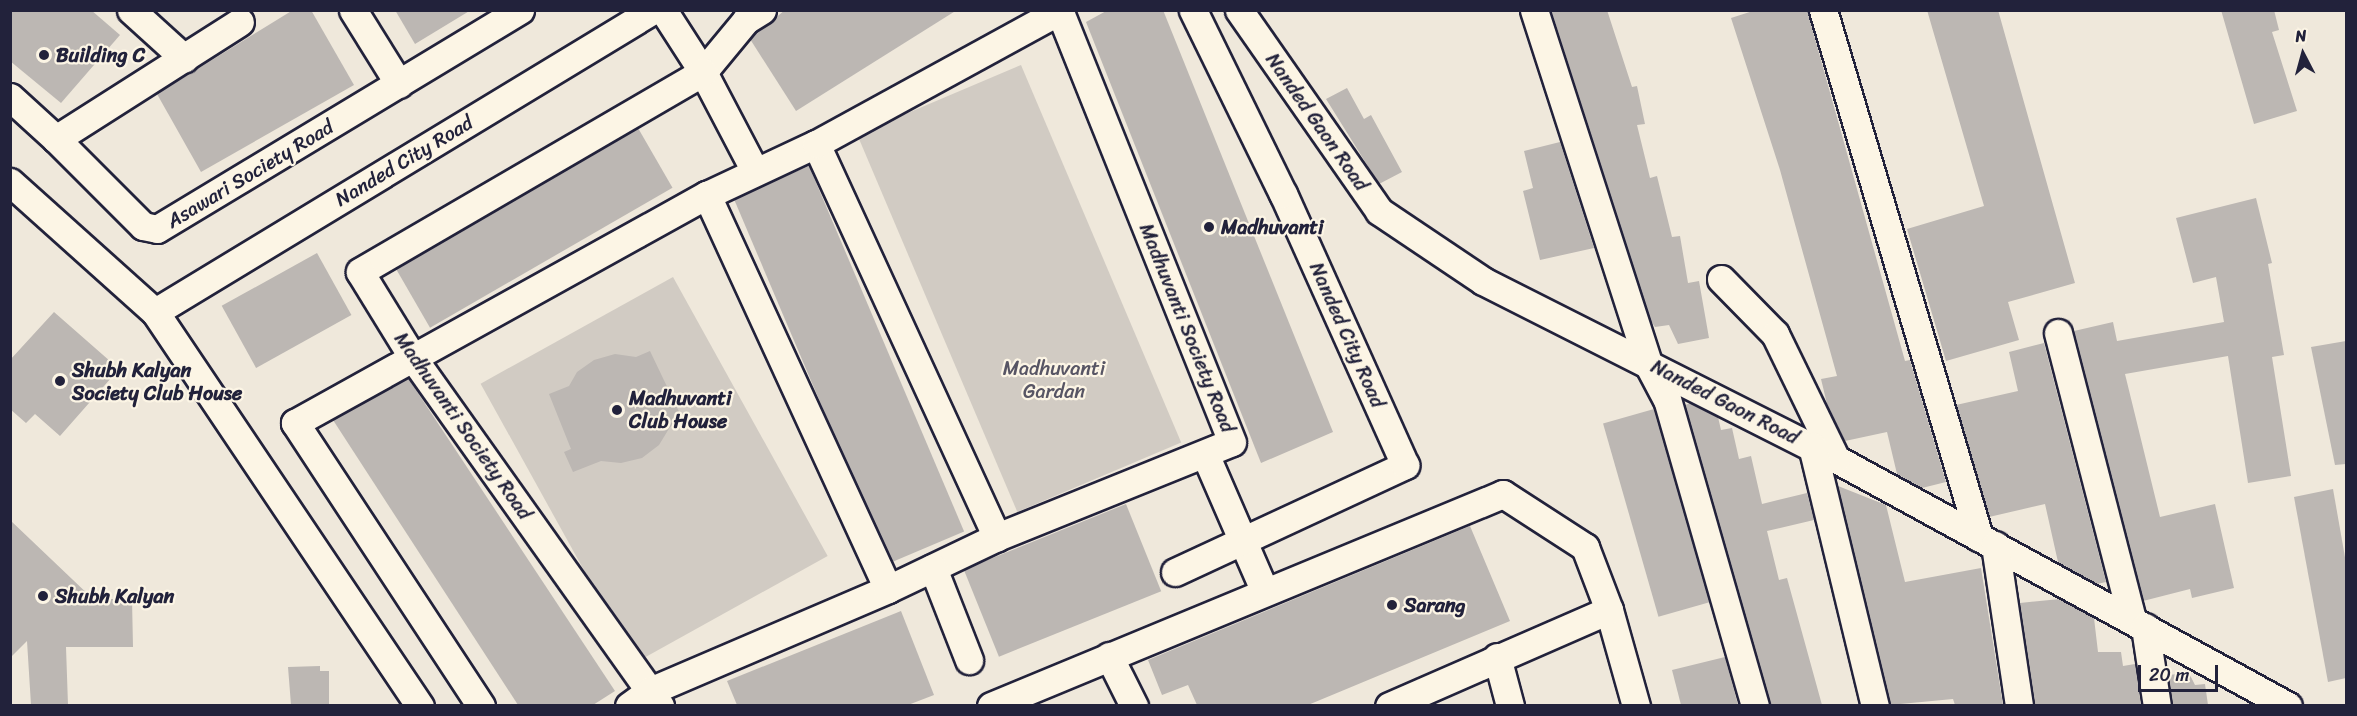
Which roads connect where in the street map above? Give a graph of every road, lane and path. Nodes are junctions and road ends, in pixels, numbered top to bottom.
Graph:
1 (131, 10) edge
2 (353, 10) edge
3 (520, 10) edge
4 (653, 10) edge
5 (663, 10) edge
6 (762, 10) edge
7 (1193, 10) edge
8 (1239, 10) edge
9 (1533, 10) edge
10 (1823, 10) edge
11 (1061, 11) edge
12 (242, 14) edge
13 (184, 58) junction
14 (702, 72) junction
15 (399, 84) junction
16 (10, 98) edge
17 (56, 140) junction
18 (816, 144) junction
19 (755, 171) junction
20 (10, 182) edge
21 (707, 195) junction
22 (1721, 279) dead end
23 (155, 312) junction
24 (2058, 333) dead end
25 (412, 358) junction
26 (1648, 364) junction
27 (1812, 446) junction
28 (1205, 454) junction
29 (1836, 459) junction
30 (997, 537) junction
31 (1987, 541) junction
32 (1245, 543) junction
33 (933, 568) junction
34 (1175, 572) dead end
35 (888, 589) junction
36 (1265, 592) junction
37 (1609, 610) junction
38 (2138, 623) junction
39 (1109, 656) junction
40 (1497, 657) junction
41 (969, 660) dead end
42 (646, 701) edge
43 (420, 705) edge
44 (481, 705) edge
45 (991, 705) edge
46 (1134, 705) edge
47 (1389, 705) edge
48 (1510, 705) edge
49 (1636, 705) edge
50 (1755, 705) edge
51 (1875, 705) edge
52 (2019, 705) edge
53 (2157, 705) edge
54 (2288, 705) edge

1 - 13 street
2 - 15 street
3 - 15 street, Asawari Society Road
4 - 23 street, Nanded City Road
5 - 14 street
6 - 14 street
7 - 32 street, Nanded City Road
8 - 26 street, Nanded Gaon Road
9 - 26 street
10 - 31 street
11 - 18 street
11 - 28 street, Madhuvanti Society Road
12 - 13 street
13 - 17 street
14 - 19 street
14 - 25 street, Madhuvanti Society Road
15 - 17 street, Asawari Society Road
16 - 17 street, Asawari Society Road
18 - 19 street
18 - 30 street
19 - 21 street
20 - 23 street
21 - 25 street
21 - 35 street
22 - 29 street
23 - 43 street
24 - 38 street
25 - 42 street, Madhuvanti Society Road
25 - 44 street
26 - 27 street, Nanded Gaon Road
26 - 50 street
27 - 29 street, Nanded Gaon Road
27 - 51 street
28 - 30 street, Madhuvanti Society Road
28 - 32 street
29 - 31 street, Nanded Gaon Road
30 - 33 street, Madhuvanti Society Road
31 - 38 street, Nanded Gaon Road
31 - 52 street
32 - 34 street
32 - 36 street
33 - 35 street, Madhuvanti Society Road
33 - 41 street
35 - 42 street, Madhuvanti Society Road
36 - 37 street
36 - 39 street
37 - 40 street
37 - 49 street
38 - 53 street
38 - 54 street, Nanded Gaon Road
39 - 45 street
39 - 46 street
40 - 47 street
40 - 48 street

